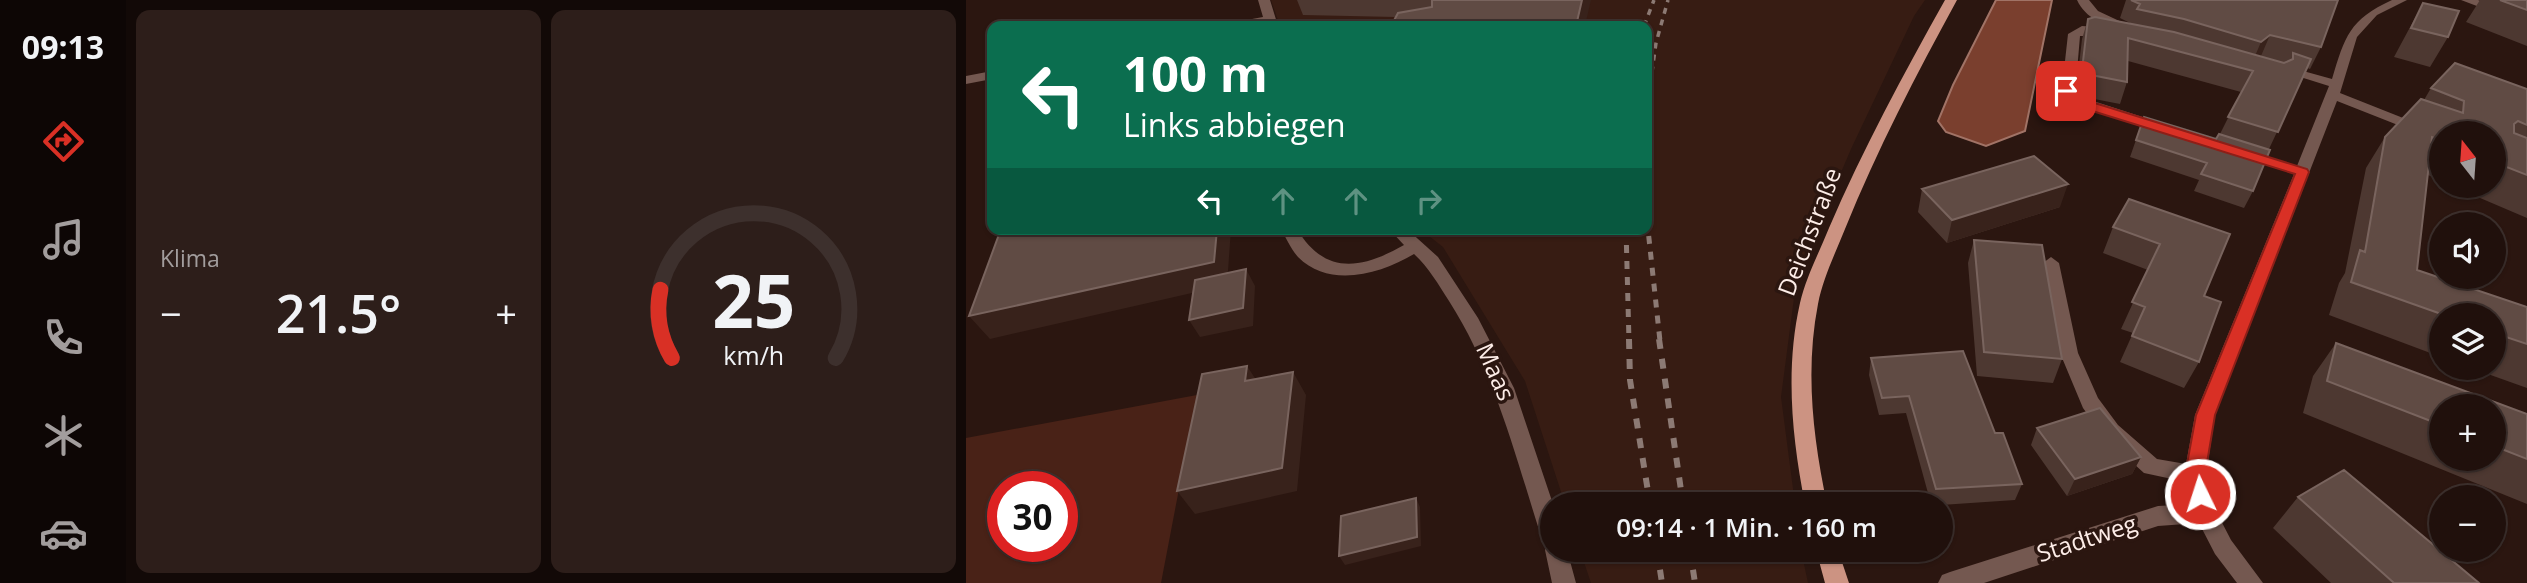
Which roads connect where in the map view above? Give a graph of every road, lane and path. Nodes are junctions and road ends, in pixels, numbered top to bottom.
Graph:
1 (1264, 0) edge
2 (1951, 0) edge
3 (2083, 0) edge
4 (2467, 0) edge
5 (2391, 1) edge
6 (1270, 21) edge
7 (2527, 22) edge
8 (2267, 72) edge
9 (987, 76) edge
10 (966, 80) edge
11 (2335, 89) junction
12 (2175, 132) edge
13 (2429, 132) edge
14 (2226, 148) edge
15 (2302, 172) junction
16 (1293, 235) edge
17 (1403, 235) edge
18 (1415, 246) junction
19 (2051, 263) dead end
20 (2195, 475) junction
21 (1813, 492) edge
22 (1540, 499) edge
23 (2205, 513) junction
24 (1559, 562) edge
25 (1831, 562) edge
26 (1564, 583) edge
27 (1837, 583) edge
28 (1950, 583) edge
29 (2252, 583) edge

1 - 6 street
2 - 21 main road, Deichstraße
3 - 12 street
4 - 7 street
5 - 11 street
8 - 11 street
9 - 10 street
11 - 13 street
11 - 15 street
14 - 15 street
15 - 20 street
16 - 18 street
17 - 18 street, Maas
18 - 22 street, Maas
19 - 20 street
20 - 23 street
23 - 28 street, Stadtweg
23 - 29 street
24 - 26 street
25 - 27 main road

